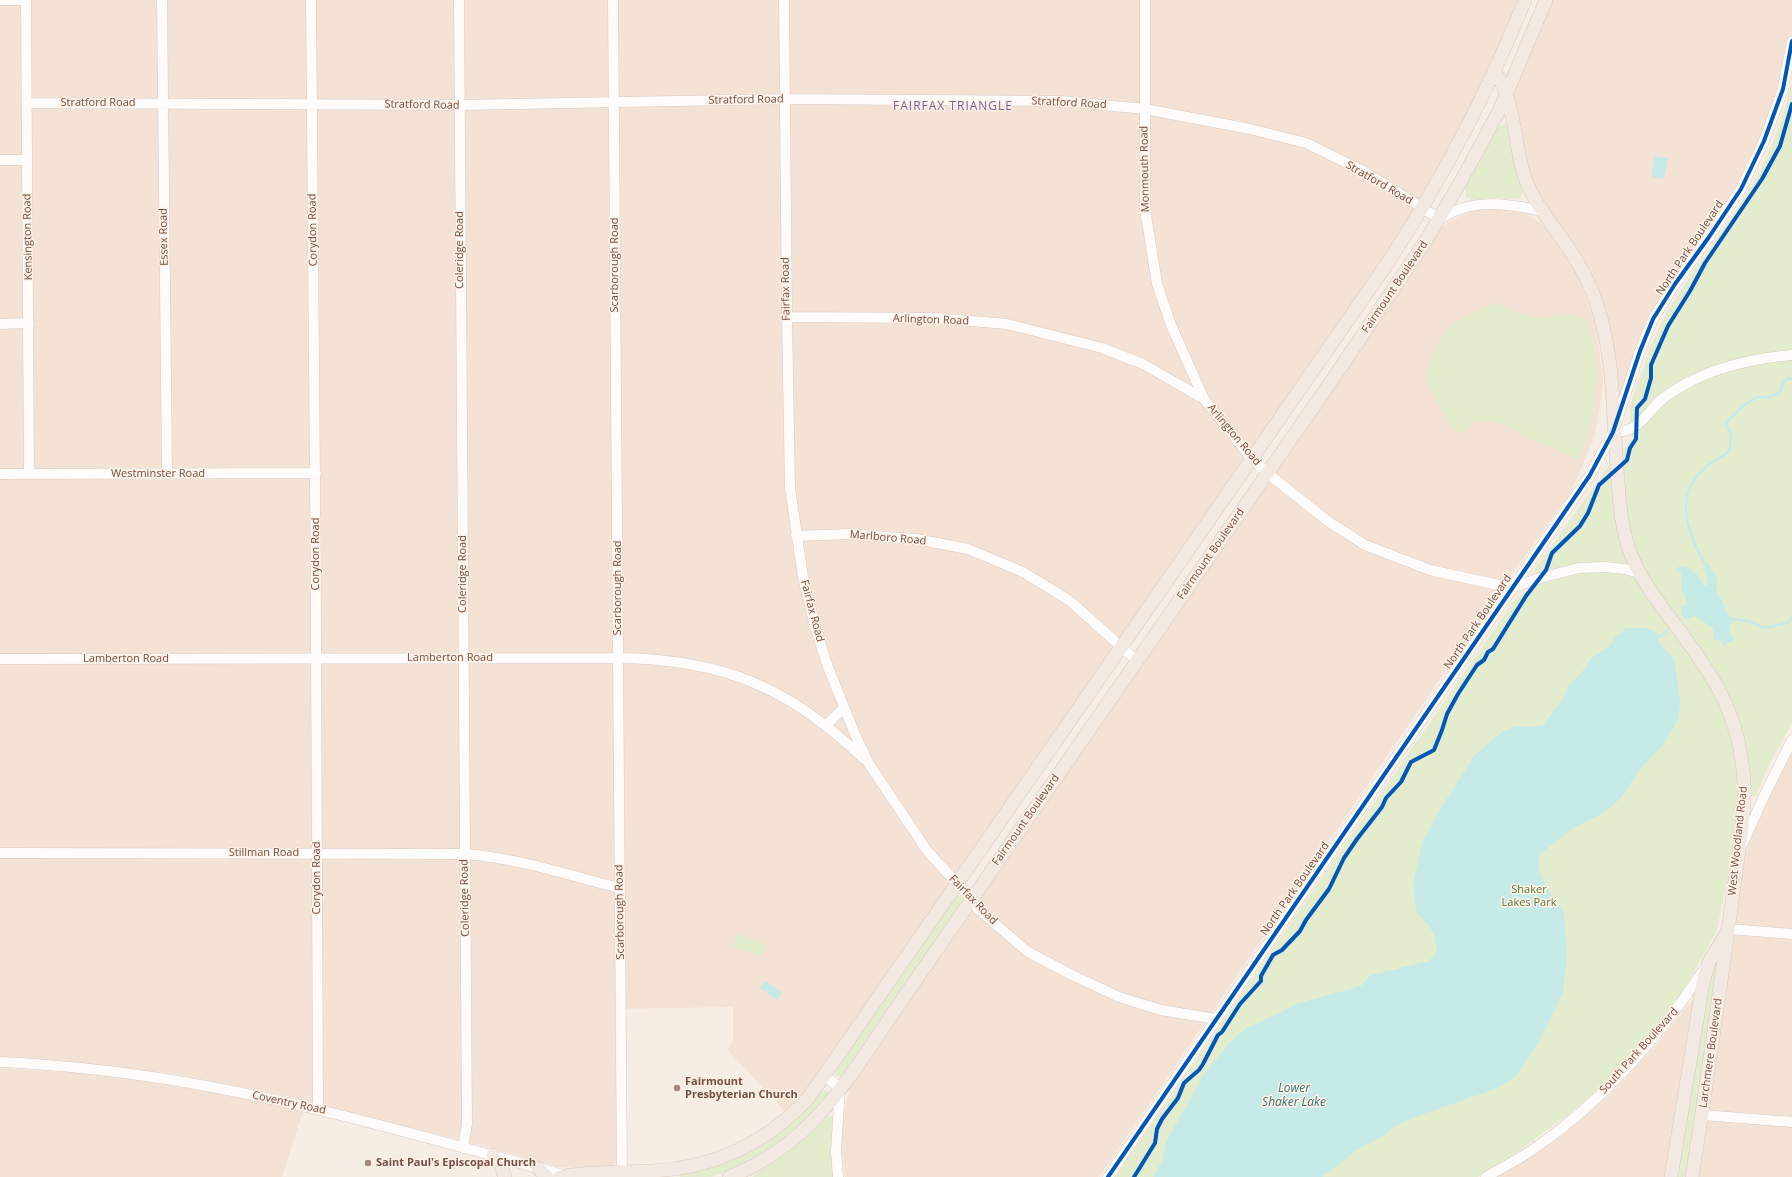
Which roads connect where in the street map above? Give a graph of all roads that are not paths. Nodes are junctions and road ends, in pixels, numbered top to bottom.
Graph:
1 (0, 0) edge
2 (26, 0) edge
3 (162, 0) edge
4 (311, 0) edge
5 (458, 0) edge
6 (613, 0) edge
7 (784, 0) edge
8 (1145, 0) edge
9 (1525, 0) edge
10 (1546, 0) edge
11 (1792, 41) edge
12 (1495, 72) junction
13 (1507, 94) junction
14 (785, 99) junction
15 (27, 104) junction
16 (162, 104) junction
17 (312, 104) junction
18 (614, 104) junction
19 (459, 105) junction
20 (1145, 109) junction
21 (0, 160) edge
22 (27, 160) junction
23 (1423, 208) junction
24 (1541, 211) junction
25 (1440, 218) junction
26 (786, 317) junction
27 (29, 323) junction
28 (0, 324) edge
29 (1792, 355) edge
30 (1204, 399) junction
31 (1613, 432) junction
32 (1252, 459) junction
33 (316, 473) junction
34 (1267, 473) junction
35 (0, 474) edge
36 (29, 474) junction
37 (167, 474) junction
38 (796, 536) junction
39 (1638, 573) junction
40 (1512, 588) junction
41 (1121, 647) junction
42 (315, 658) junction
43 (464, 658) junction
44 (618, 658) junction
45 (0, 659) edge
46 (1137, 661) junction
47 (844, 708) junction
48 (826, 725) junction
49 (1792, 740) edge
50 (869, 764) junction
51 (0, 853) edge
52 (316, 853) junction
53 (1739, 853) junction
54 (464, 854) junction
55 (958, 884) junction
56 (619, 888) junction
57 (971, 900) junction
58 (1729, 929) junction
59 (1792, 934) edge
60 (1709, 962) junction
61 (1216, 1019) junction
62 (1696, 1029) junction
63 (1714, 1030) junction
64 (0, 1062) edge
65 (825, 1076) junction
66 (840, 1088) junction
67 (318, 1109) junction
68 (1702, 1115) junction
69 (1792, 1122) edge
70 (463, 1148) junction
71 (493, 1155) junction
72 (543, 1172) edge
73 (747, 1173) edge
74 (622, 1175) edge
75 (505, 1177) edge
76 (567, 1177) edge
77 (634, 1177) edge
78 (729, 1177) edge
79 (838, 1177) edge
80 (1108, 1177) edge
81 (1486, 1177) edge
82 (1671, 1177) edge
83 (1692, 1177) edge

1 - 2 street
2 - 15 street, Kensington Road
3 - 16 street, Essex Road
4 - 17 street, Corydon Road
5 - 19 street, Coleridge Road
6 - 18 street, Scarborough Road
7 - 14 street, Fairfax Road
8 - 20 street, Monmouth Road
9 - 12 main road, Fairmount Boulevard
10 - 13 main road, Fairmount Boulevard
11 - 31 street, North Park Boulevard
12 - 13 main road, West Woodland Road
12 - 23 main road, Fairmount Boulevard
13 - 24 main road, West Woodland Road
13 - 25 main road, Fairmount Boulevard
14 - 18 street, Stratford Road
14 - 20 street, Stratford Road
14 - 26 street, Fairfax Road
15 - 16 street, Stratford Road
15 - 22 street, Kensington Road
16 - 17 street, Stratford Road
16 - 37 street, Essex Road
17 - 19 street, Stratford Road
17 - 33 street, Corydon Road
18 - 19 street, Stratford Road
18 - 44 street, Scarborough Road
19 - 43 street, Coleridge Road
20 - 23 street, Stratford Road
20 - 30 street, Monmouth Road
21 - 22 street
22 - 27 street, Kensington Road
23 - 25 street, Stratford Road
23 - 32 main road, Fairmount Boulevard
24 - 25 street
24 - 31 main road, West Woodland Road
25 - 34 main road, Fairmount Boulevard
26 - 30 street, Arlington Road
26 - 38 street, Fairfax Road
27 - 28 street
27 - 36 street, Kensington Road
29 - 31 street
30 - 32 street, Arlington Road
31 - 39 main road, West Woodland Road
31 - 40 street, North Park Boulevard
32 - 34 street, Arlington Road
32 - 41 main road, Fairmount Boulevard
33 - 37 street, Westminster Road
33 - 42 street, Corydon Road
34 - 40 street, Arlington Road
34 - 46 main road, Fairmount Boulevard
35 - 36 street, Westminster Road
36 - 37 street, Westminster Road
38 - 41 street, Marlboro Road
38 - 47 street, Fairfax Road
39 - 40 street
39 - 53 main road, West Woodland Road
40 - 61 street, North Park Boulevard
41 - 46 street, Marlboro Road
41 - 55 main road, Fairmount Boulevard
42 - 43 street, Lamberton Road
42 - 45 street, Lamberton Road
42 - 52 street, Corydon Road
43 - 44 street, Lamberton Road
43 - 54 street, Coleridge Road
44 - 48 street, Lamberton Road
44 - 56 street, Scarborough Road
46 - 57 main road, Fairmount Boulevard
47 - 48 street
47 - 50 street, Fairfax Road
48 - 50 street, Lamberton Road
49 - 53 street
50 - 55 street, Fairfax Road
51 - 52 street, Stillman Road
52 - 54 street, Stillman Road
52 - 67 street, Corydon Road
53 - 58 main road, West Woodland Road
54 - 56 street, Stillman Road
54 - 70 street, Coleridge Road
55 - 57 street, Fairfax Road
55 - 65 main road, Fairmount Boulevard
56 - 74 street, Scarborough Road
57 - 61 street, Fairfax Road
57 - 66 main road, Fairmount Boulevard
58 - 59 street
58 - 60 main road, South Park Boulevard
58 - 63 main road, Larchmere Boulevard
60 - 62 main road, Larchmere Boulevard
60 - 81 street, South Park Boulevard
61 - 80 street, North Park Boulevard
62 - 63 main road
62 - 82 main road, Larchmere Boulevard
63 - 68 main road, Larchmere Boulevard
64 - 67 street, Coventry Road
65 - 66 street
65 - 74 main road, Fairmount Boulevard
66 - 73 main road, Fairmount Boulevard
66 - 79 street
67 - 70 street, Coventry Road
68 - 69 street
68 - 83 main road, Larchmere Boulevard
70 - 71 street, Coventry Road
71 - 72 street, Coventry Road
71 - 75 main road
72 - 76 street, Coventry Road
73 - 78 main road, Fairmount Boulevard
74 - 76 main road, Fairmount Boulevard
74 - 77 main road

